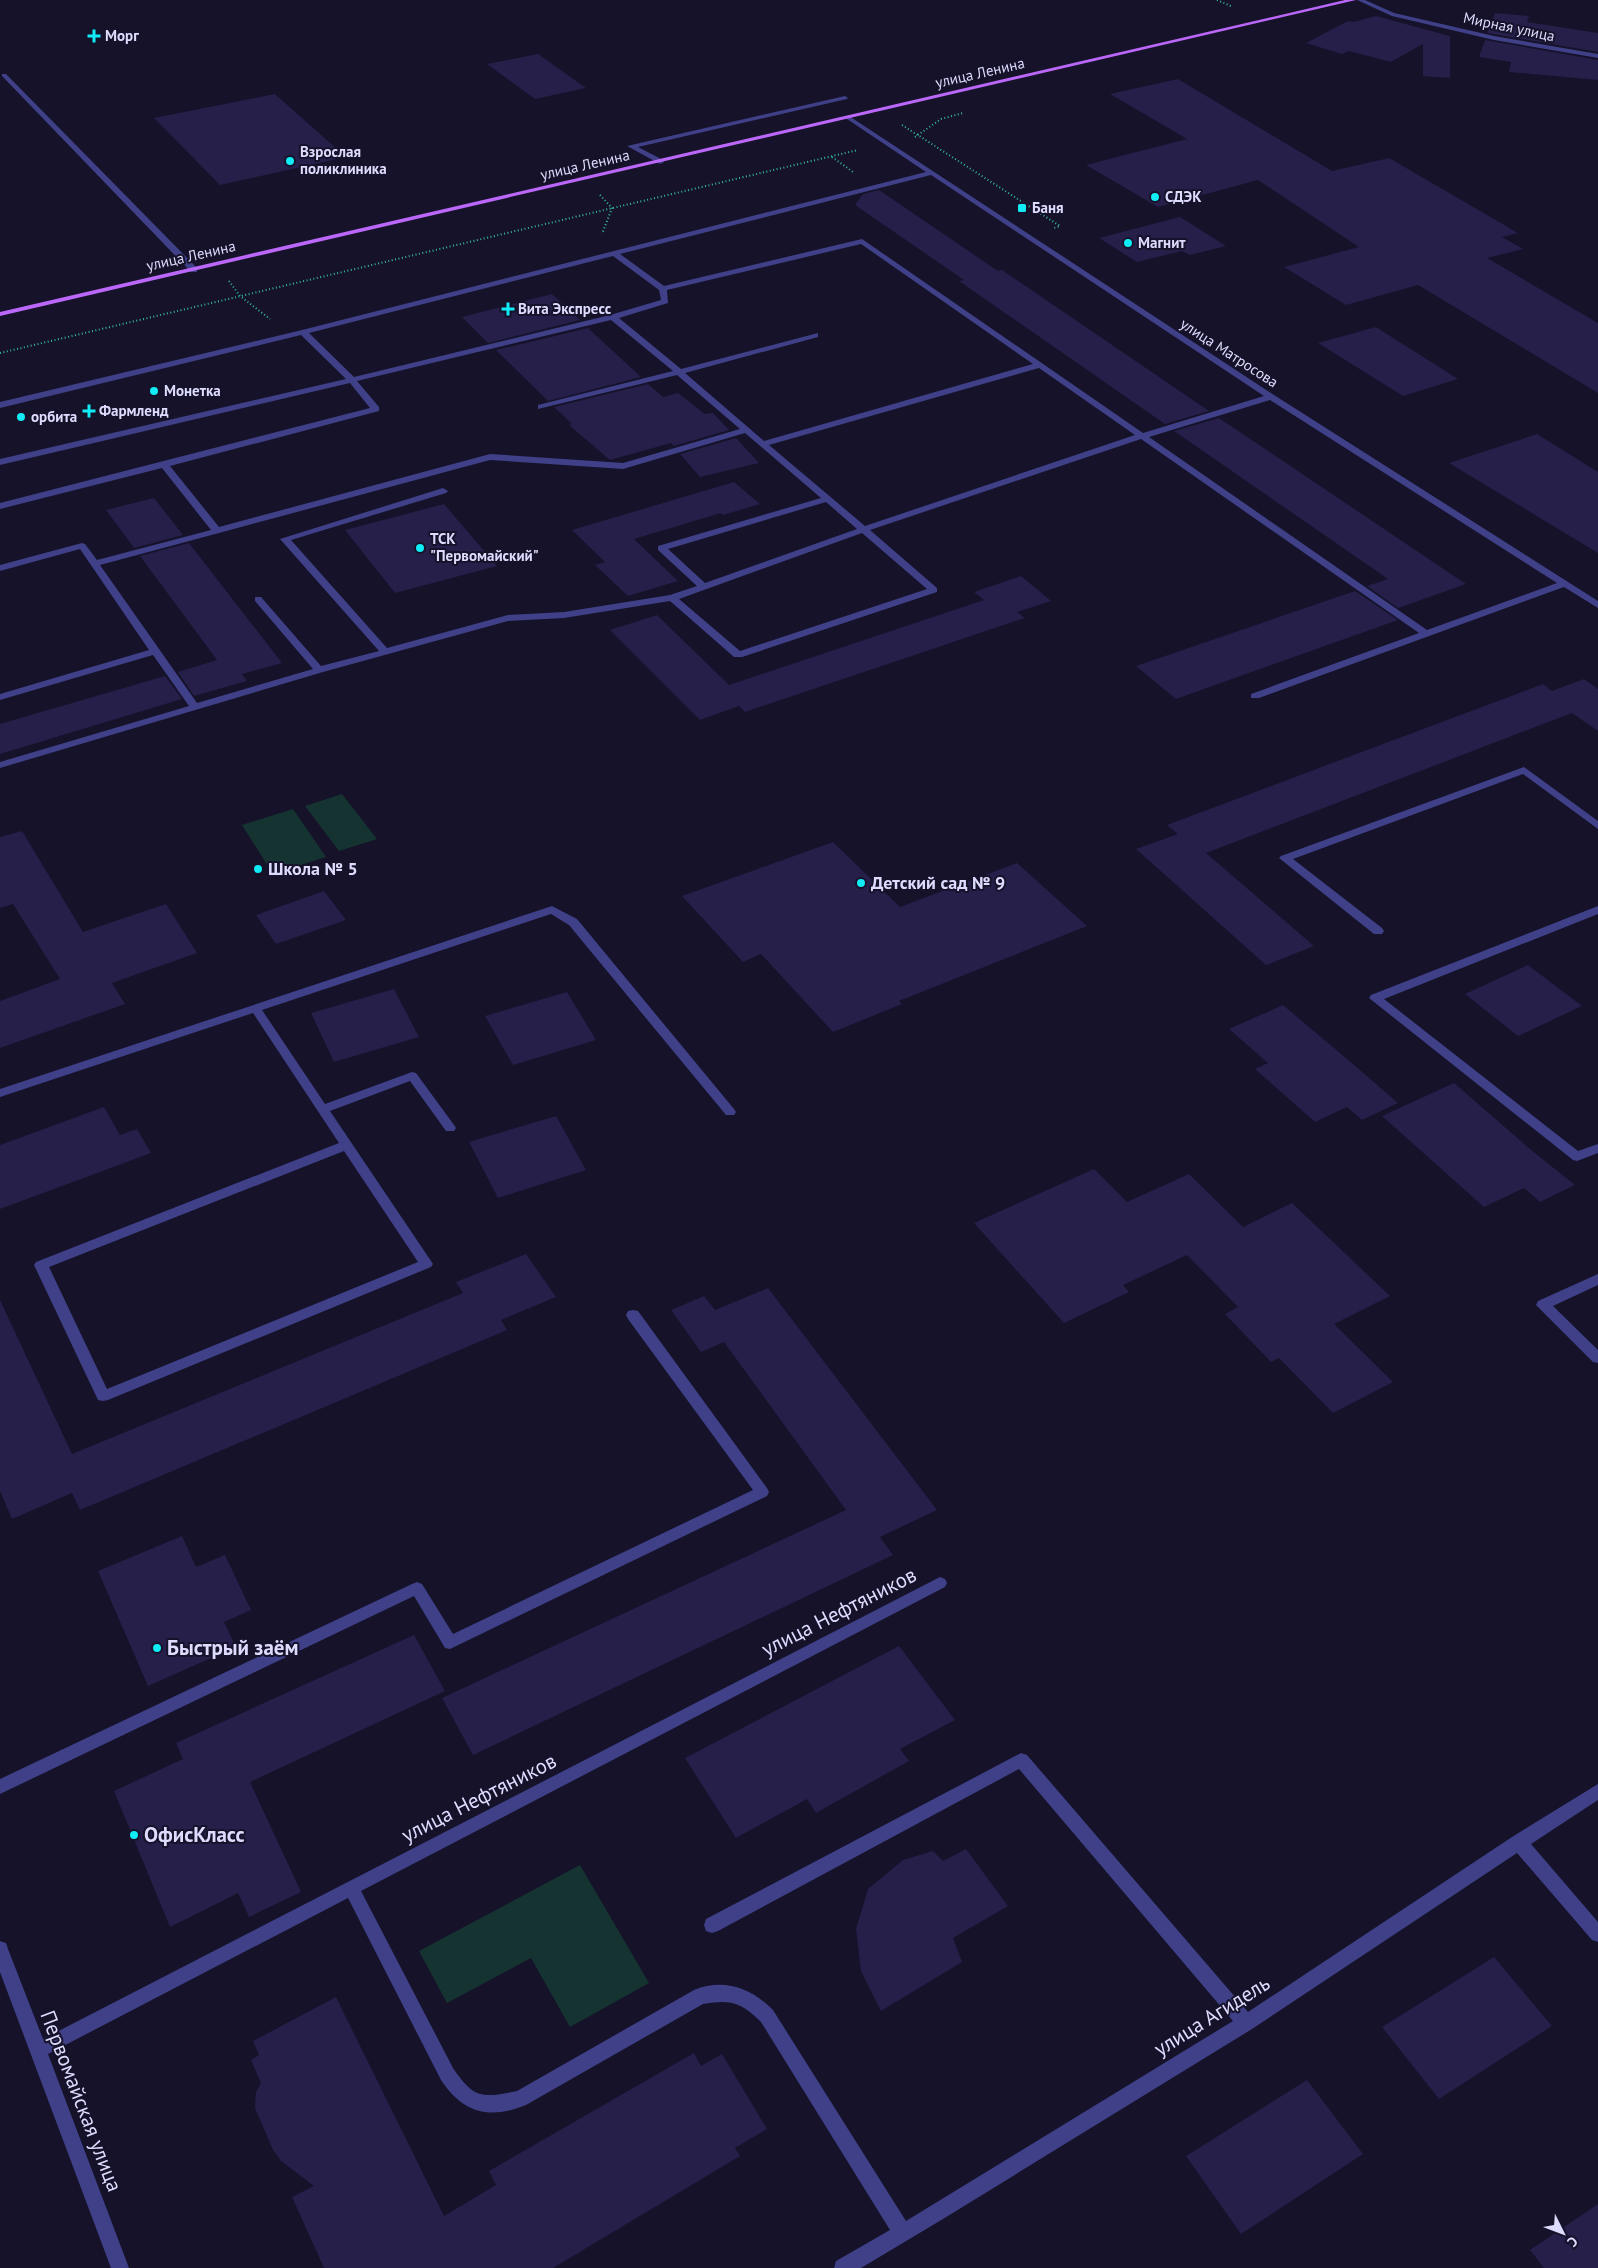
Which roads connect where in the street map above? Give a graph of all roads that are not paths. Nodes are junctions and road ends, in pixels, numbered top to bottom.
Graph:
1 (1353, 0) edge
2 (1360, 0) edge
3 (1598, 56) edge
4 (4, 75) dead end
5 (845, 98) dead end
6 (849, 118) junction
7 (660, 162) junction
8 (932, 173) junction
9 (615, 254) junction
10 (194, 270) junction
11 (663, 289) junction
12 (0, 314) edge
13 (613, 318) junction
14 (303, 332) junction
15 (815, 335) dead end
16 (1040, 365) junction
17 (679, 372) junction
18 (352, 380) junction
19 (1271, 397) junction
20 (0, 405) edge
21 (541, 407) dead end
22 (746, 430) junction
23 (1142, 436) junction
24 (762, 444) junction
25 (0, 462) edge
26 (164, 465) junction
27 (443, 491) dead end
28 (827, 499) junction
29 (0, 506) edge
30 (862, 530) junction
31 (217, 531) junction
32 (94, 564) junction
33 (0, 568) edge
34 (1564, 584) junction
35 (703, 586) junction
36 (672, 598) junction
37 (258, 599) dead end
38 (1598, 605) edge
39 (1426, 634) junction
40 (154, 651) junction
41 (385, 652) junction
42 (319, 670) junction
43 (1255, 696) dead end
44 (0, 697) edge
45 (194, 707) junction
46 (0, 765) edge
47 (1598, 826) edge
48 (1598, 910) edge
49 (1378, 931) dead end
50 (255, 1008) junction
51 (0, 1093) edge
52 (323, 1109) junction
53 (730, 1112) dead end
54 (450, 1128) dead end
55 (347, 1145) junction
56 (1598, 1148) edge
57 (1598, 1279) edge
58 (633, 1315) dead end
59 (1598, 1358) edge
60 (940, 1583) dead end
61 (0, 1786) edge
62 (1598, 1790) edge
63 (1518, 1842) junction
64 (351, 1888) junction
65 (712, 1925) dead end
66 (1598, 1934) edge
67 (0, 1949) edge
68 (1246, 2023) junction
69 (38, 2051) junction
70 (903, 2233) junction
71 (120, 2268) edge
72 (843, 2268) edge

1 - 6 main road, улица Ленина
2 - 3 street, Мирная улица
4 - 10 street
5 - 7 street
6 - 7 main road, улица Ленина
6 - 8 street, улица Матросова
7 - 10 main road, улица Ленина
8 - 9 street
8 - 19 street, улица Матросова
9 - 11 street
9 - 14 street
10 - 12 main road, улица Ленина
11 - 13 street
11 - 16 street
13 - 17 street
13 - 18 street
14 - 18 street
14 - 20 street
15 - 17 street
16 - 23 street
16 - 24 street
17 - 21 street
17 - 22 street
18 - 25 street
18 - 26 street
19 - 23 street
19 - 34 street, улица Матросова
22 - 24 street
22 - 31 street
23 - 30 street
23 - 39 street
24 - 28 street
26 - 29 street
26 - 31 street
27 - 41 street
28 - 30 street
28 - 35 street
30 - 35 street
30 - 36 street
31 - 32 street
32 - 33 street
32 - 40 street
34 - 38 street, улица Матросова
34 - 39 street
35 - 36 street
36 - 41 street
37 - 42 street
39 - 43 street
40 - 44 street
40 - 45 street
41 - 42 street
42 - 45 street
45 - 46 street
47 - 49 street
48 - 56 street
50 - 51 street
50 - 52 street
50 - 53 street
52 - 54 street
52 - 55 street
55 - 55 street
57 - 59 street
58 - 61 street
60 - 64 street, улица Нефтяников
62 - 63 street, улица Агидель
63 - 66 street
63 - 68 street, улица Агидель
64 - 69 street, улица Нефтяников
64 - 70 street
65 - 68 street
67 - 69 street, Первомайская улица
68 - 70 street, улица Агидель
69 - 71 street, Первомайская улица
70 - 72 street, улица Агидель

